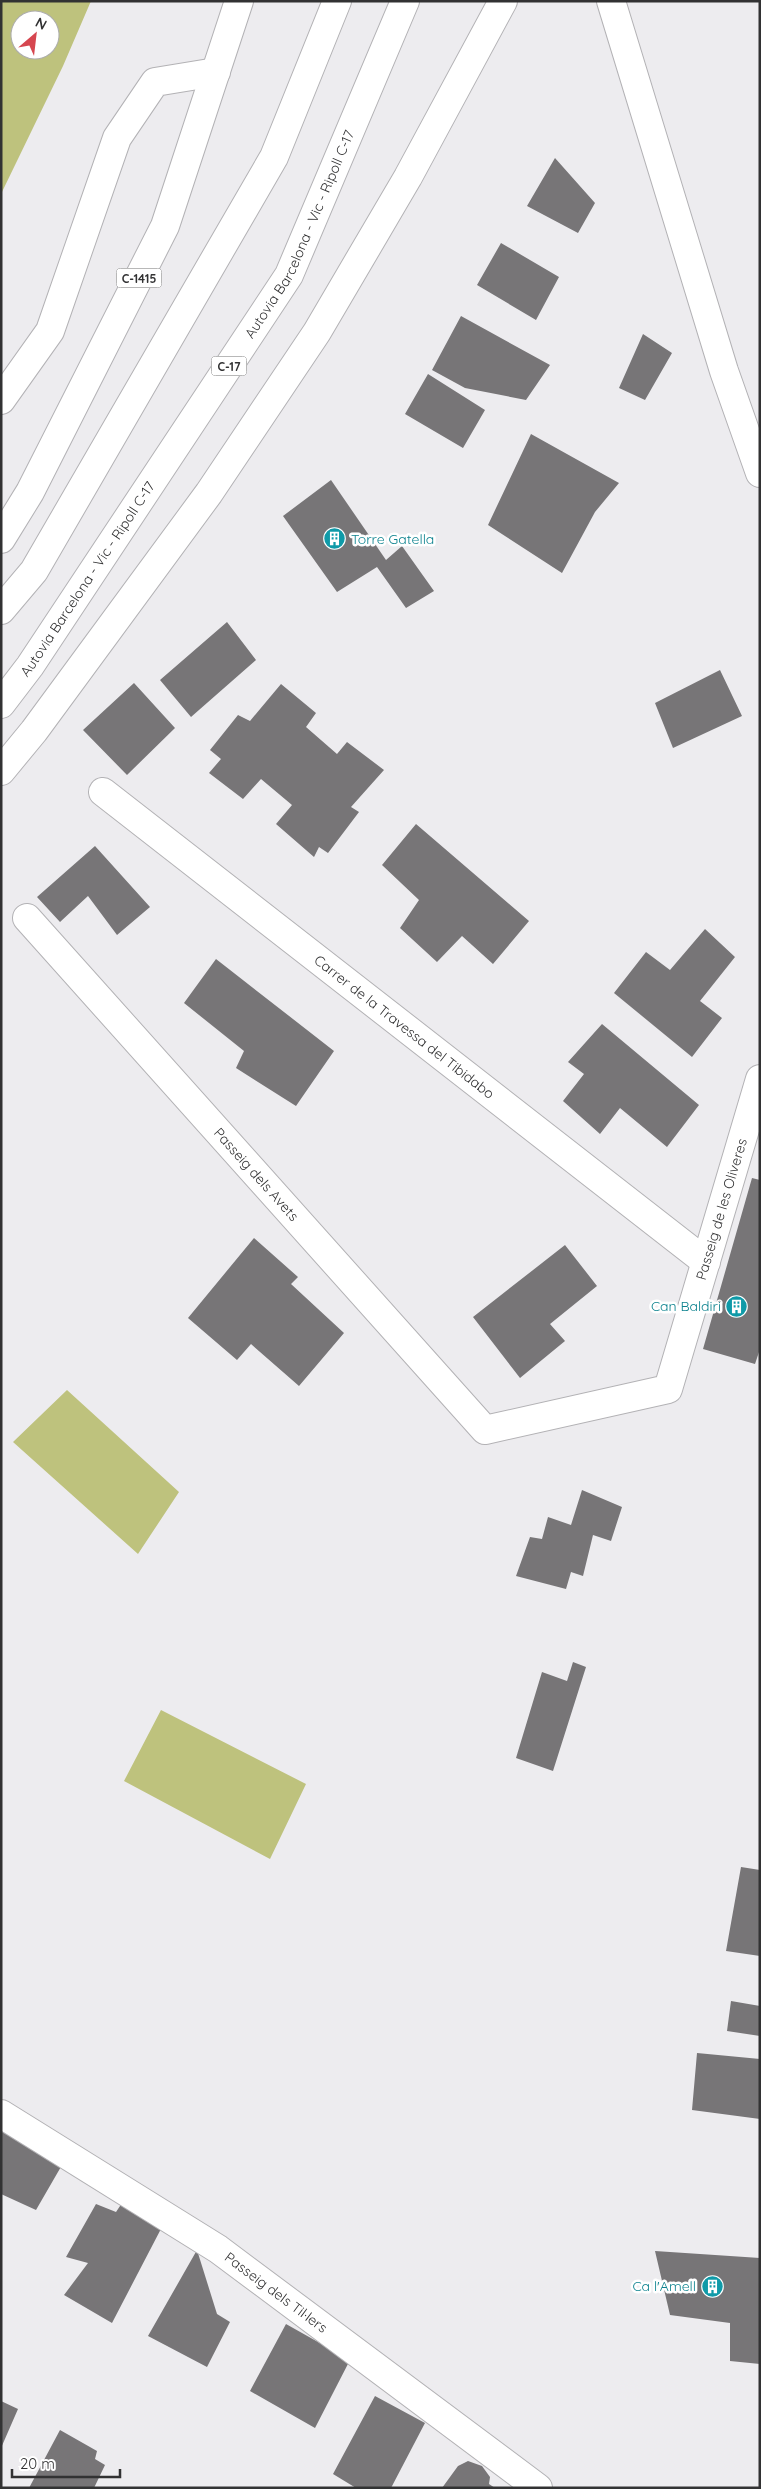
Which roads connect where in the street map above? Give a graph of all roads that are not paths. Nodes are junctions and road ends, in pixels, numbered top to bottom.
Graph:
1 (239, 1) edge
2 (338, 1) edge
3 (405, 1) edge
4 (503, 1) edge
5 (611, 1) edge
6 (216, 72) junction
7 (1, 400) edge
8 (757, 462) edge
9 (1, 539) edge
10 (1, 610) edge
11 (1, 704) edge
12 (1, 771) edge
13 (103, 792) dead end
14 (27, 918) dead end
15 (760, 1079) edge
16 (706, 1262) junction
17 (485, 1430) joint
18 (1, 2114) edge
19 (538, 2488) edge

1 - 6 main road, C-1415
2 - 10 main road
3 - 11 main road, Autovia Barcelona - Vic - Ripoll C-17 / C-17
4 - 12 main road
5 - 8 main road
6 - 7 main road
6 - 9 main road, C-1415
13 - 16 main road, Carrer de la Travessa del Tibidabo
14 - 17 main road, Passeig dels Avets
15 - 16 main road, Passeig de les Oliveres
16 - 17 main road, Passeig de les Oliveres
18 - 19 main road, Passeig dels Til·lers

